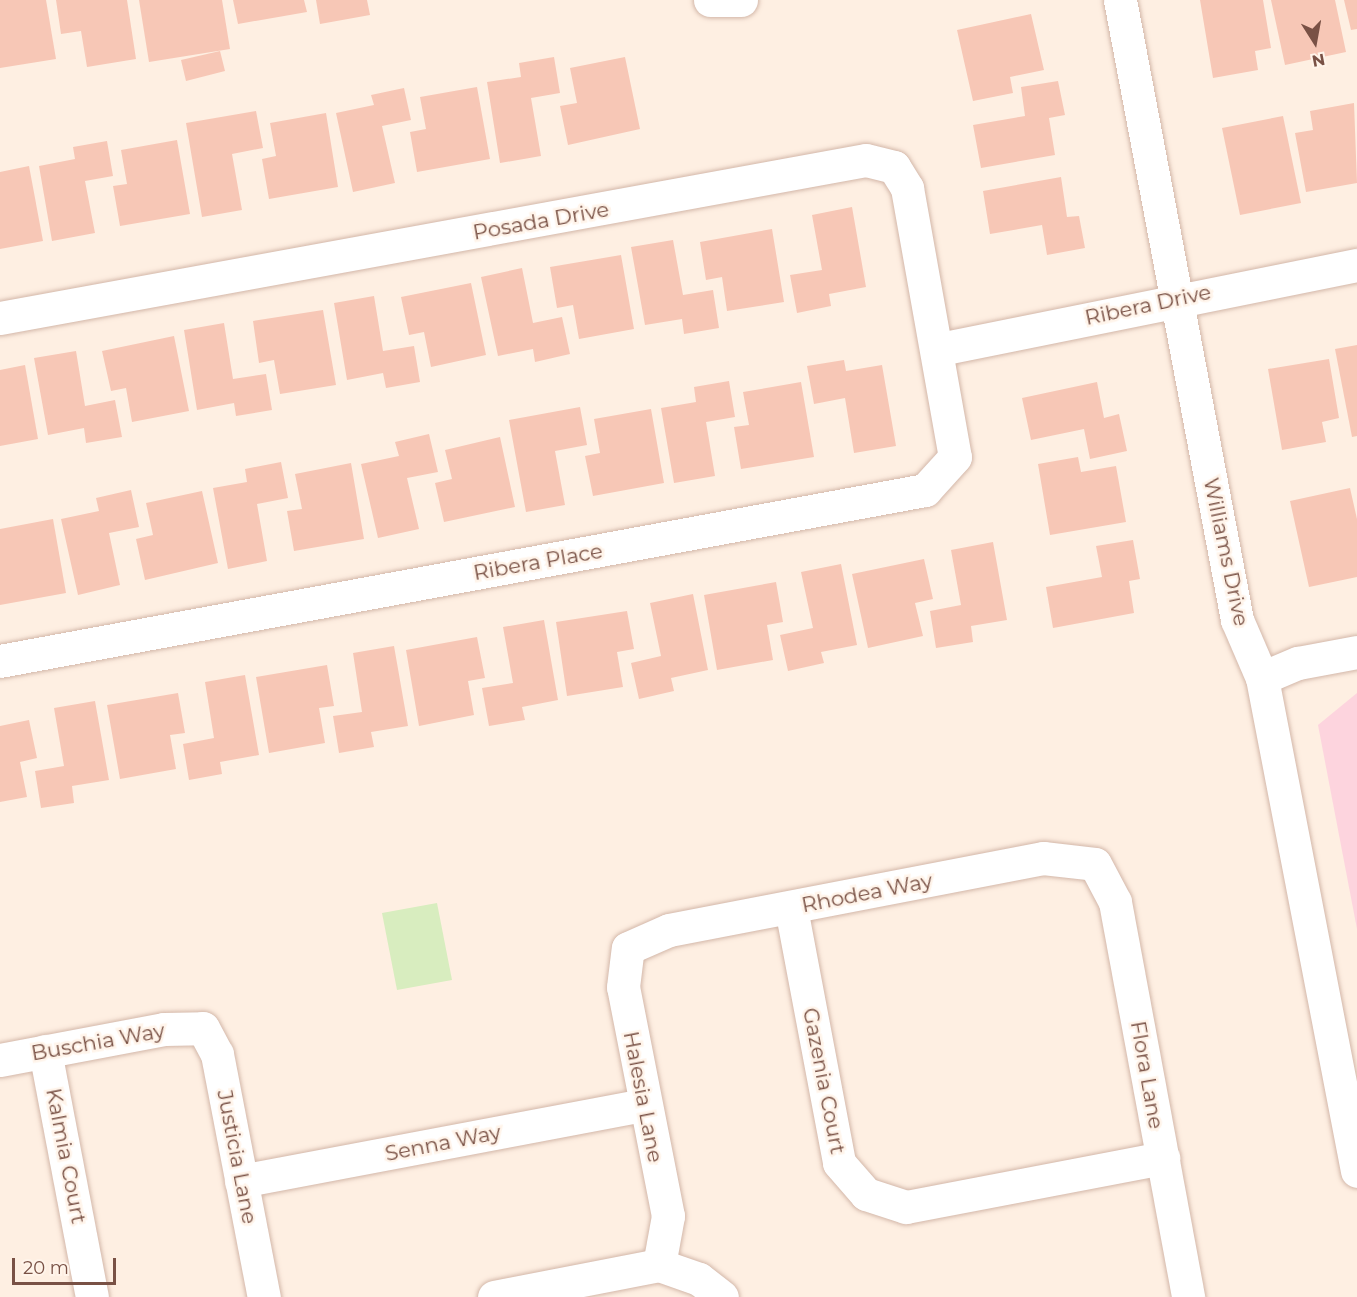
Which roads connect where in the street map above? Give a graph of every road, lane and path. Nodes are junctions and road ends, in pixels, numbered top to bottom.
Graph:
1 (710, 0) edge
2 (741, 0) edge
3 (1120, 0) edge
4 (1357, 265) edge
5 (1178, 298) junction
6 (0, 318) edge
7 (940, 349) junction
8 (1357, 652) edge
9 (0, 661) edge
10 (1262, 678) junction
11 (1089, 863) joint
12 (791, 908) junction
13 (646, 939) joint
14 (196, 1028) joint
15 (45, 1051) junction
16 (0, 1060) edge
17 (645, 1105) junction
18 (1162, 1158) junction
19 (1357, 1171) edge
20 (242, 1181) junction
21 (659, 1265) junction
22 (92, 1297) edge
23 (264, 1297) edge
24 (494, 1297) edge
25 (722, 1297) edge
26 (1188, 1297) edge

1 - 2 street
3 - 5 street, Williams Drive
4 - 5 street, Ribera Drive
5 - 7 street, Ribera Drive
5 - 10 street, Williams Drive
6 - 7 street, Posada Drive
7 - 9 street, Ribera Place
8 - 10 street
10 - 19 street, Williams Drive
11 - 12 street, Rhodea Way
11 - 18 street, Flora Lane
12 - 13 street, Rhodea Way
12 - 18 street, Gazenia Court
13 - 17 street, Halesia Lane
14 - 15 street, Buschia Way
14 - 20 street, Justicia Lane
15 - 16 street, Buschia Way
15 - 22 street, Kalmia Court
17 - 20 street, Senna Way
17 - 21 street, Halesia Lane
18 - 26 street, Flora Lane
20 - 23 street, Justicia Lane
21 - 24 street
21 - 25 street

